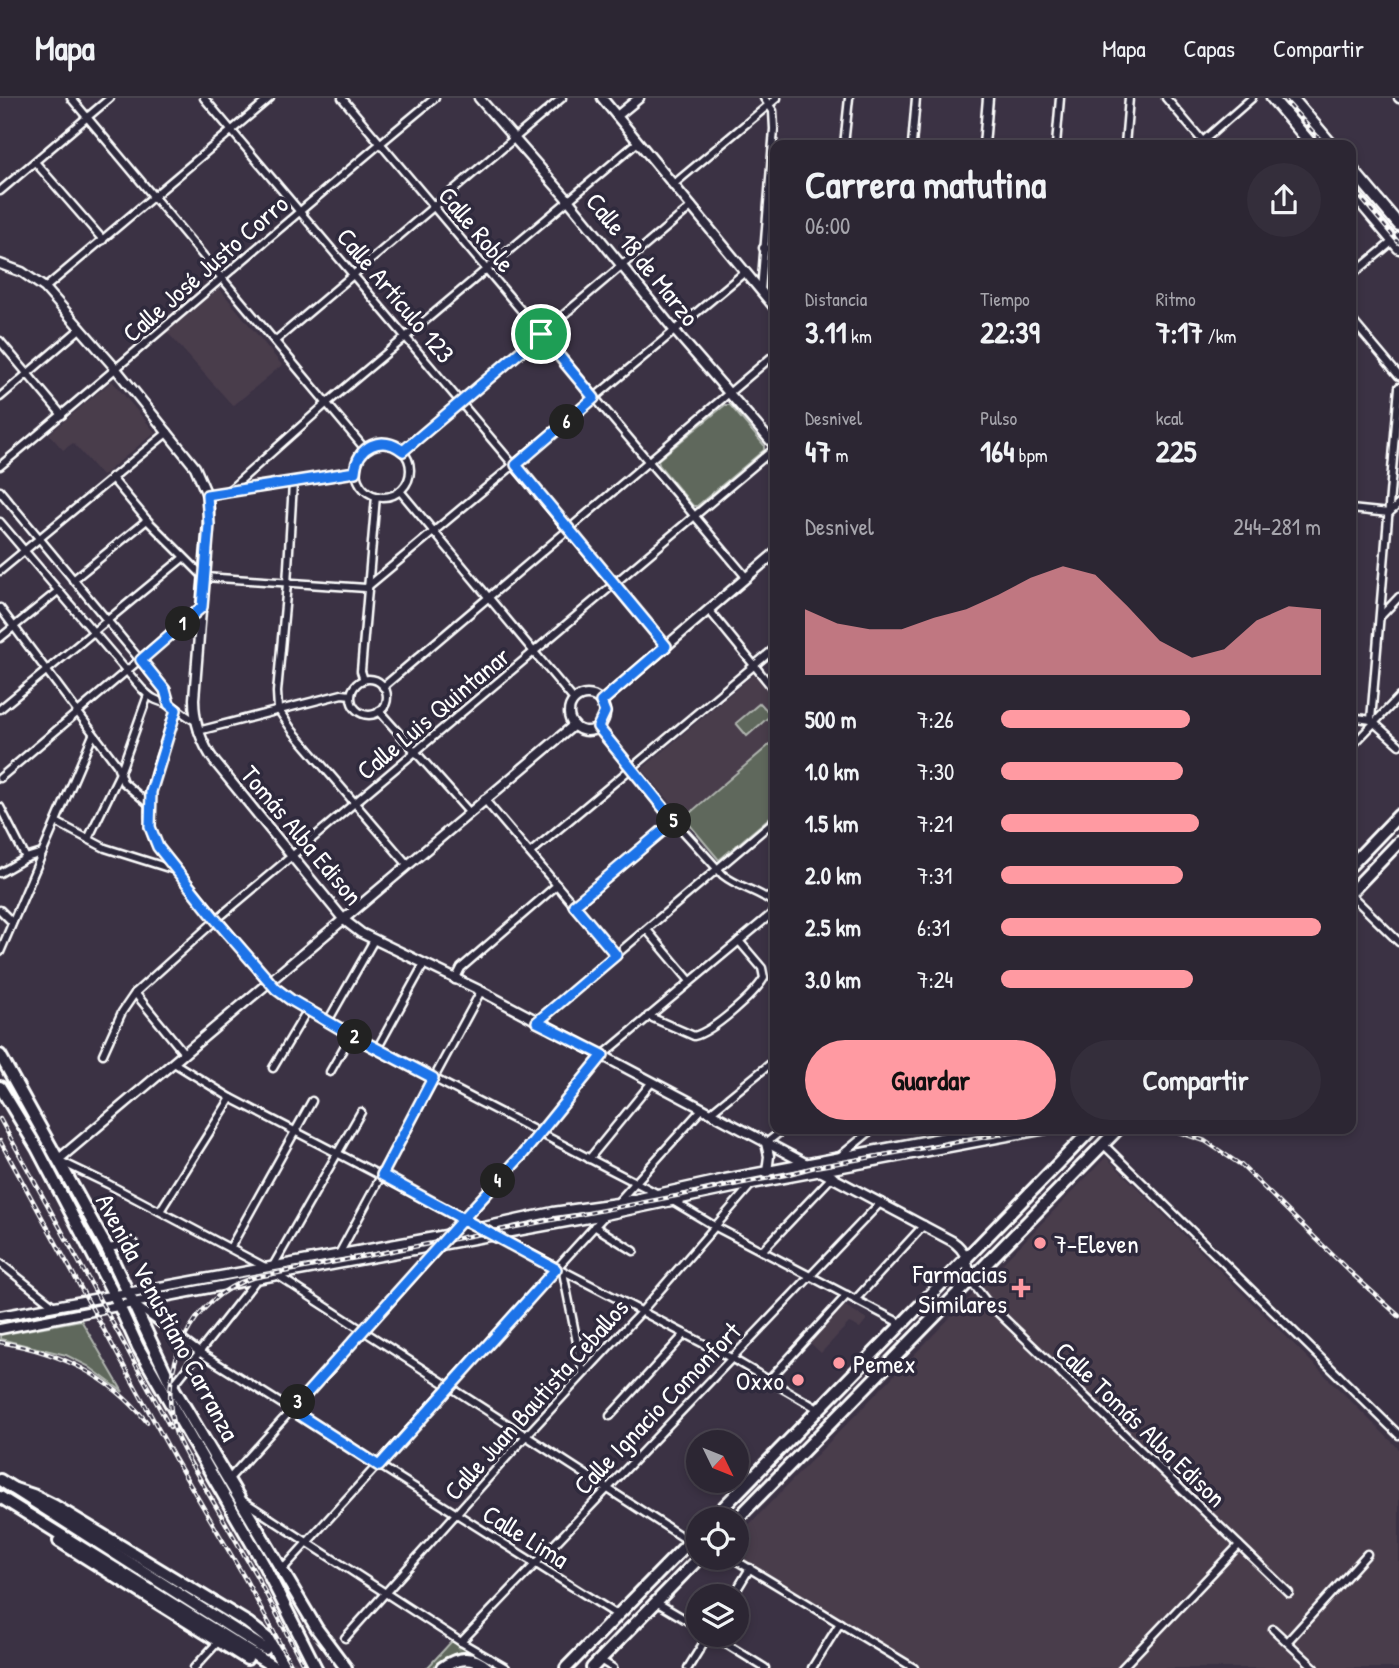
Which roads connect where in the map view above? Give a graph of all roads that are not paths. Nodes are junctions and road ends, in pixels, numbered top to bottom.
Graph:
1 (71, 98) edge
2 (110, 98) edge
3 (204, 98) edge
4 (270, 98) edge
5 (342, 98) edge
6 (435, 98) edge
7 (479, 98) edge
8 (562, 98) edge
9 (602, 98) edge
10 (639, 98) edge
11 (764, 98) edge
12 (777, 98) edge
13 (849, 98) edge
14 (916, 98) edge
15 (988, 98) edge
16 (1060, 98) edge
17 (1129, 98) edge
18 (1166, 98) edge
19 (1252, 98) edge
20 (1272, 98) edge
21 (1292, 98) edge
22 (769, 104) junction
23 (617, 116) junction
24 (87, 117) junction
25 (232, 131) junction
26 (514, 138) junction
27 (773, 140) edge
28 (845, 140) edge
29 (912, 140) edge
30 (984, 140) edge
31 (1056, 140) edge
32 (1125, 140) edge
33 (1199, 140) edge
34 (1203, 140) edge
35 (1308, 140) edge
36 (1328, 140) edge
37 (638, 142) junction
38 (380, 143) junction
39 (35, 162) junction
40 (1356, 174) edge
41 (770, 177) edge
42 (0, 178) edge
43 (674, 184) junction
44 (3, 188) edge
45 (154, 197) junction
46 (1356, 197) edge
47 (569, 201) junction
48 (692, 206) junction
49 (434, 207) junction
50 (300, 211) junction
51 (1399, 225) edge
52 (103, 240) junction
53 (1397, 242) edge
54 (764, 248) junction
55 (770, 249) edge
56 (0, 264) edge
57 (621, 266) junction
58 (486, 270) junction
59 (745, 272) junction
60 (1356, 272) edge
61 (354, 274) junction
62 (221, 277) junction
63 (45, 288) junction
64 (761, 290) junction
65 (770, 301) edge
66 (1356, 325) edge
67 (81, 328) junction
68 (675, 331) junction
69 (541, 334) junction
70 (407, 337) junction
71 (0, 341) edge
72 (275, 341) junction
73 (770, 358) edge
74 (116, 369) junction
75 (28, 374) junction
76 (1399, 376) edge
77 (1399, 387) edge
78 (729, 392) junction
79 (0, 397) edge
80 (594, 398) junction
81 (461, 402) junction
82 (327, 403) junction
83 (62, 415) junction
84 (168, 432) junction
85 (770, 441) edge
86 (365, 449) junction
87 (403, 451) junction
88 (770, 451) edge
89 (648, 460) junction
90 (516, 465) junction
91 (0, 466) edge
92 (355, 472) junction
93 (111, 477) junction
94 (293, 483) junction
95 (0, 491) edge
96 (400, 491) junction
97 (226, 493) junction
98 (207, 495) junction
99 (376, 496) junction
100 (1399, 504) edge
101 (1356, 510) edge
102 (1389, 513) junction
103 (695, 518) junction
104 (147, 520) junction
105 (0, 522) edge
106 (568, 530) junction
107 (435, 533) junction
108 (39, 538) junction
109 (24, 550) junction
110 (770, 557) edge
111 (183, 558) junction
112 (0, 571) edge
113 (204, 577) junction
114 (746, 577) junction
115 (74, 580) junction
116 (287, 584) junction
117 (614, 584) junction
118 (366, 588) junction
119 (58, 591) junction
120 (488, 597) junction
121 (1399, 597) edge
122 (202, 607) junction
123 (0, 608) edge
124 (709, 610) junction
125 (1380, 616) junction
126 (107, 620) junction
127 (14, 626) junction
128 (92, 632) junction
129 (0, 638) edge
130 (666, 646) junction
131 (535, 652) junction
132 (770, 652) edge
133 (141, 660) junction
134 (754, 664) junction
135 (46, 670) junction
136 (127, 672) junction
137 (364, 680) junction
138 (770, 685) edge
139 (383, 687) junction
140 (148, 695) junction
141 (351, 695) junction
142 (1399, 697) edge
143 (574, 700) junction
144 (601, 702) junction
145 (169, 704) junction
146 (0, 709) edge
147 (278, 709) junction
148 (176, 710) junction
149 (379, 711) junction
150 (78, 714) junction
151 (1356, 718) edge
152 (194, 720) junction
153 (1373, 721) junction
154 (574, 725) junction
155 (598, 727) junction
156 (198, 731) junction
157 (93, 734) junction
158 (1356, 741) edge
159 (1399, 745) edge
160 (416, 752) junction
161 (632, 767) junction
162 (120, 773) junction
163 (0, 778) edge
164 (484, 799) junction
165 (357, 803) junction
166 (150, 805) junction
167 (0, 807) edge
168 (469, 812) junction
169 (1399, 815) edge
170 (674, 821) junction
171 (56, 822) junction
172 (770, 824) edge
173 (88, 839) junction
174 (1399, 842) edge
175 (42, 853) junction
176 (530, 853) junction
177 (292, 855) junction
178 (26, 858) junction
179 (1356, 860) edge
180 (407, 864) junction
181 (717, 869) junction
182 (177, 871) junction
183 (0, 873) edge
184 (557, 885) junction
185 (1356, 888) edge
186 (1356, 898) edge
187 (770, 899) edge
188 (574, 905) junction
189 (0, 910) edge
190 (770, 915) edge
191 (216, 920) junction
192 (344, 920) junction
193 (12, 922) junction
194 (647, 930) junction
195 (374, 940) junction
196 (739, 941) junction
197 (1399, 942) edge
198 (0, 952) edge
199 (616, 955) junction
200 (424, 964) junction
201 (455, 979) junction
202 (690, 981) junction
203 (269, 982) junction
204 (481, 991) junction
205 (135, 993) junction
206 (308, 1009) junction
207 (648, 1016) junction
208 (328, 1021) junction
209 (537, 1022) junction
210 (351, 1035) junction
211 (377, 1049) junction
212 (184, 1053) junction
213 (103, 1054) dead end
214 (0, 1055) edge
215 (603, 1055) junction
216 (174, 1063) junction
217 (770, 1064) edge
218 (273, 1068) dead end
219 (330, 1072) dead end
220 (433, 1078) junction
221 (652, 1082) junction
222 (0, 1087) edge
223 (231, 1098) junction
224 (312, 1101) dead end
225 (706, 1111) junction
226 (360, 1112) dead end
227 (295, 1131) junction
228 (778, 1134) edge
229 (867, 1134) edge
230 (961, 1134) edge
231 (1019, 1134) edge
232 (1087, 1134) edge
233 (1113, 1134) edge
234 (539, 1135) junction
235 (766, 1143) junction
236 (1103, 1144) junction
237 (339, 1153) junction
238 (839, 1157) junction
239 (589, 1159) junction
240 (60, 1160) junction
241 (808, 1163) junction
242 (822, 1170) junction
243 (767, 1172) junction
244 (382, 1175) junction
245 (833, 1176) junction
246 (635, 1182) junction
247 (752, 1184) junction
248 (656, 1194) junction
249 (671, 1199) junction
250 (881, 1202) junction
251 (617, 1203) junction
252 (160, 1212) junction
253 (605, 1215) junction
254 (463, 1219) junction
255 (924, 1225) junction
256 (594, 1226) junction
257 (716, 1227) junction
258 (480, 1228) junction
259 (451, 1234) junction
260 (493, 1235) junction
261 (135, 1244) dead end
262 (440, 1246) junction
263 (107, 1248) junction
264 (230, 1248) junction
265 (634, 1251) dead end
266 (762, 1251) junction
267 (339, 1254) junction
268 (966, 1256) junction
269 (0, 1263) edge
270 (272, 1269) junction
271 (560, 1270) junction
272 (810, 1276) junction
273 (257, 1279) junction
274 (970, 1280) junction
275 (847, 1295) junction
276 (131, 1298) junction
277 (855, 1300) junction
278 (116, 1301) junction
279 (54, 1306) junction
280 (641, 1312) junction
281 (0, 1316) edge
282 (901, 1323) junction
283 (0, 1329) edge
284 (361, 1331) junction
285 (685, 1334) junction
286 (199, 1352) junction
287 (731, 1358) junction
288 (583, 1373) junction
289 (769, 1380) junction
290 (173, 1386) junction
291 (449, 1386) junction
292 (168, 1400) junction
293 (818, 1409) junction
294 (292, 1410) junction
295 (610, 1416) dead end
296 (1399, 1434) edge
297 (525, 1437) junction
298 (379, 1466) junction
299 (0, 1480) edge
300 (228, 1480) junction
301 (12, 1488) junction
302 (606, 1489) junction
303 (0, 1497) edge
304 (240, 1499) junction
305 (724, 1507) edge
306 (749, 1507) edge
307 (456, 1515) junction
308 (40, 1522) junction
309 (686, 1539) edge
310 (309, 1543) junction
311 (1239, 1545) junction
312 (686, 1546) edge
313 (1367, 1553) dead end
314 (535, 1563) junction
315 (750, 1568) joint
316 (282, 1570) junction
317 (687, 1570) edge
318 (740, 1584) edge
319 (1289, 1592) dead end
320 (385, 1594) junction
321 (656, 1602) junction
322 (619, 1616) junction
323 (686, 1620) edge
324 (840, 1623) junction
325 (1273, 1629) dead end
326 (345, 1638) dead end
327 (218, 1642) junction
328 (461, 1642) junction
329 (1287, 1642) junction
330 (701, 1647) edge
331 (730, 1647) edge
332 (264, 1649) dead end
333 (596, 1664) edge
334 (274, 1667) tunnel mouth
335 (194, 1668) edge
336 (262, 1668) edge
337 (285, 1668) tunnel mouth
338 (316, 1668) edge
339 (346, 1668) edge
340 (442, 1668) edge
341 (486, 1668) edge
342 (506, 1668) edge
343 (566, 1668) edge
344 (614, 1668) edge
345 (688, 1668) edge
346 (765, 1668) edge
347 (812, 1668) edge
348 (914, 1668) edge
349 (1122, 1668) edge
350 (1315, 1668) edge

1 - 24 street
2 - 24 street
3 - 25 street, Calle Artículo 123
4 - 25 street
5 - 38 street, Calle Roble
6 - 38 street, Calle José Justo Corro
7 - 26 street, Calle 18 de Marzo
8 - 26 street
9 - 23 street
10 - 23 street
11 - 22 street
12 - 22 street
13 - 28 street
14 - 29 street
15 - 30 street
16 - 31 street
17 - 32 street
18 - 33 street
19 - 34 street
20 - 35 main road
21 - 36 main road
22 - 27 street
22 - 43 street
23 - 37 street
24 - 39 street
24 - 45 street
25 - 45 street
25 - 50 street, Calle Artículo 123
26 - 47 street, Calle 18 de Marzo
26 - 49 street
37 - 43 street
37 - 47 street
38 - 49 street, Calle Roble
38 - 50 street, Calle José Justo Corro
39 - 44 street
39 - 52 street
40 - 51 main road
41 - 54 street
42 - 44 street
43 - 48 street
45 - 52 street
45 - 62 street
46 - 53 main road
47 - 57 street, Calle 18 de Marzo
47 - 58 street
48 - 57 street
48 - 59 street
49 - 58 street, Calle Roble
49 - 61 street
50 - 61 street, Calle Artículo 123
50 - 62 street, Calle José Justo Corro
52 - 63 street
53 - 60 street
54 - 55 street
54 - 64 street
56 - 63 street, Tomás Alba Edison
57 - 68 street, Calle 18 de Marzo
57 - 69 street
58 - 69 street, Calle Roble
58 - 70 street
59 - 64 street
59 - 68 street
61 - 70 street, Calle Artículo 123
61 - 72 street
62 - 72 street
62 - 74 street, Calle José Justo Corro
63 - 67 street, Tomás Alba Edison
64 - 65 street
66 - 76 street
67 - 74 street, Tomás Alba Edison
67 - 75 street
68 - 78 street, Calle 18 de Marzo
68 - 80 street
69 - 80 street, Calle Roble
69 - 81 street
70 - 81 street, Calle Artículo 123
70 - 82 street
71 - 75 street
72 - 82 street
73 - 78 street
74 - 83 street, Calle José Justo Corro
74 - 84 street, Tomás Alba Edison
75 - 79 street
75 - 83 street
77 - 102 street
78 - 85 street, Calle 18 de Marzo
78 - 89 street
80 - 89 street, Calle Roble
80 - 90 street
81 - 87 street
81 - 90 street, Calle Artículo 123
82 - 86 street
82 - 97 street
83 - 91 street, Calle José Justo Corro
84 - 93 street
84 - 98 street, Tomás Alba Edison
86 - 87 street
86 - 92 street
87 - 96 street
88 - 103 street, Calle Luis Quintanar
89 - 103 street, Calle Roble
89 - 106 street
90 - 106 street, Calle Artículo 123
90 - 107 street
92 - 94 street
92 - 99 street
93 - 104 street
93 - 108 street
94 - 97 street
94 - 116 street
95 - 108 street
96 - 99 street
96 - 107 street
97 - 98 street
98 - 113 street, Tomás Alba Edison
99 - 118 street
100 - 102 street
101 - 102 street
102 - 125 street
103 - 114 street, Calle Roble
103 - 117 street, Calle Luis Quintanar
104 - 111 street
104 - 115 street
105 - 109 street
106 - 117 street, Calle Artículo 123
106 - 120 street
107 - 118 street
107 - 120 street
108 - 109 street
108 - 115 street
109 - 112 street
109 - 119 street
110 - 114 street
111 - 113 street
111 - 126 street
113 - 116 street
113 - 122 street, Tomás Alba Edison
114 - 124 street
115 - 126 street
116 - 118 street
116 - 147 street
117 - 130 street, Calle Artículo 123
117 - 131 street, Calle Luis Quintanar
118 - 137 street
119 - 127 street
119 - 128 street
120 - 131 street
120 - 139 street
121 - 125 street
122 - 133 street
122 - 152 street, Tomás Alba Edison
123 - 127 street
124 - 130 street
124 - 134 street
125 - 153 street
126 - 128 street
126 - 133 street
127 - 129 street
127 - 135 street
128 - 135 street
128 - 136 street
130 - 144 street
131 - 143 street
131 - 160 street, Calle Luis Quintanar
132 - 134 street
133 - 136 street
133 - 145 street
134 - 138 street
134 - 161 street
135 - 146 street
135 - 150 street
136 - 140 street
136 - 150 street
137 - 139 street
137 - 141 street
139 - 149 street
140 - 145 street
140 - 162 street
141 - 147 street
141 - 149 street
142 - 153 street
143 - 144 street
143 - 154 street
144 - 155 street
145 - 148 street
147 - 156 street
147 - 165 street
148 - 152 street
148 - 166 street
149 - 160 street
150 - 157 street
150 - 163 street
151 - 153 street
152 - 156 street, Tomás Alba Edison
153 - 158 street
153 - 159 street
154 - 155 street
154 - 164 street
155 - 161 street
156 - 177 street, Tomás Alba Edison
157 - 162 street
157 - 171 street
160 - 165 street, Calle Luis Quintanar
160 - 168 street
161 - 170 street
161 - 176 street
162 - 166 street
162 - 173 street
164 - 168 street
164 - 176 street
165 - 177 street, Calle Luis Quintanar
165 - 180 street
166 - 182 street
167 - 178 street
168 - 180 street
169 - 179 main road
170 - 181 street
170 - 188 street
171 - 173 street
171 - 175 street
172 - 181 street
173 - 182 street
174 - 185 main road
175 - 178 street
175 - 193 street
176 - 184 street
177 - 191 street, Calle Luis Quintanar
177 - 192 street, Tomás Alba Edison
178 - 183 street
180 - 192 street
181 - 187 street
181 - 194 street
182 - 191 street
184 - 188 street
184 - 201 street
186 - 197 street
188 - 199 street
189 - 193 street
190 - 196 street
191 - 203 street
191 - 205 street, Calle Luis Quintanar
192 - 195 street, Tomás Alba Edison
192 - 203 street
193 - 198 street
194 - 199 street
194 - 202 street
195 - 200 street, Tomás Alba Edison
195 - 208 street
196 - 202 street
196 - 207 street
199 - 209 street
200 - 201 street, Tomás Alba Edison
200 - 211 street
201 - 204 street, Tomás Alba Edison
202 - 207 street
203 - 206 street
203 - 212 street
204 - 209 street, Tomás Alba Edison
204 - 220 street
205 - 212 street
205 - 213 street, Calle Luis Quintanar
206 - 208 street
206 - 218 street
207 - 215 street
208 - 210 street
209 - 215 street, Tomás Alba Edison
210 - 211 street
210 - 219 street
211 - 220 street
212 - 216 street
214 - 240 main road, Avenida Venustiano Carranza
215 - 221 street, Tomás Alba Edison
215 - 234 street
216 - 223 street
216 - 240 street
217 - 225 street
220 - 234 street
220 - 244 street
221 - 225 street, Tomás Alba Edison
221 - 239 street
222 - 278 main road, Avenida Venustiano Carranza
223 - 227 street
223 - 252 street
224 - 227 street
225 - 235 street, Tomás Alba Edison
225 - 246 street
226 - 237 street
227 - 237 street
227 - 264 street
228 - 235 street
229 - 238 street
230 - 238 street
231 - 242 street
232 - 268 main road
233 - 236 main road
234 - 239 street
234 - 254 street
235 - 241 street, Tomás Alba Edison
235 - 243 street
236 - 274 main road
236 - 296 street
237 - 244 street
237 - 270 street
238 - 241 street
238 - 242 street
239 - 246 street
240 - 252 street
240 - 263 main road, Avenida Venustiano Carranza
241 - 242 street, Tomás Alba Edison
241 - 243 street
242 - 245 street, Tomás Alba Edison
242 - 247 street
243 - 248 street
244 - 254 street
244 - 267 street
245 - 250 street, Tomás Alba Edison
245 - 266 street
246 - 248 street
246 - 251 street
247 - 249 street
247 - 257 street, Calle Juan Bautista Ceballos
248 - 251 street
249 - 253 street
249 - 257 street
250 - 255 street, Tomás Alba Edison
250 - 272 street, Calle Ignacio Comonfort
251 - 258 street
252 - 264 street
253 - 256 street
253 - 260 street
254 - 258 street
254 - 259 street
255 - 268 street, Tomás Alba Edison
255 - 277 street
256 - 265 street
256 - 271 street
257 - 266 street
257 - 280 street, Calle Juan Bautista Ceballos
258 - 259 street
258 - 260 street
259 - 262 street
259 - 267 street
260 - 262 street
260 - 271 street
261 - 263 street
262 - 270 street
262 - 284 street
263 - 276 main road, Avenida Venustiano Carranza
264 - 270 street
266 - 272 street
267 - 270 street
268 - 274 street
268 - 282 main road
269 - 279 street
270 - 273 street
270 - 276 street
270 - 284 street
271 - 280 street
271 - 288 street
271 - 291 street
272 - 275 street
272 - 287 street, Calle Ignacio Comonfort
273 - 276 street
273 - 286 street
274 - 306 main road
274 - 311 street, Calle Tomás Alba Edison
275 - 277 street
275 - 289 street
276 - 278 street
276 - 286 street, Calle Lima
276 - 290 main road, Avenida Venustiano Carranza
277 - 282 street
278 - 279 street
278 - 283 street
278 - 292 main road, Avenida Venustiano Carranza
279 - 281 street
280 - 285 street
280 - 288 street, Calle Juan Bautista Ceballos
282 - 293 main road
284 - 291 street
284 - 294 street
285 - 287 street
285 - 295 street
286 - 290 street
286 - 294 street, Calle Lima
287 - 289 street
287 - 302 street, Calle Ignacio Comonfort
288 - 297 street, Calle Juan Bautista Ceballos
289 - 293 street
290 - 292 street
290 - 300 main road, Avenida Venustiano Carranza
291 - 297 street
291 - 298 street
292 - 338 main road, Avenida Venustiano Carranza
293 - 305 main road
294 - 298 street, Calle Lima
294 - 300 street
297 - 302 street
297 - 307 street, Calle Juan Bautista Ceballos
298 - 307 street, Calle Lima
298 - 310 street
299 - 301 main road
300 - 304 main road, Avenida Venustiano Carranza
301 - 332 main road
301 - 337 main road
302 - 309 street
302 - 314 street, Calle Ignacio Comonfort
303 - 308 main road
304 - 310 street
304 - 316 main road, Avenida Venustiano Carranza
307 - 314 street, Calle Lima
307 - 320 street, Calle Juan Bautista Ceballos
308 - 327 main road
308 - 334 main road
310 - 316 street
310 - 320 street
311 - 319 street, Calle Tomás Alba Edison
311 - 349 street
312 - 322 main road
313 - 329 street
314 - 322 street, Calle Lima
314 - 328 street, Calle Ignacio Comonfort
315 - 318 street
315 - 324 street
316 - 339 main road, Avenida Venustiano Carranza
317 - 321 main road
320 - 326 street, Calle Juan Bautista Ceballos
320 - 328 street
321 - 323 street
321 - 333 main road
322 - 343 main road
324 - 347 street
324 - 348 street
325 - 329 street
327 - 335 street
327 - 336 main road
328 - 342 street
329 - 350 street
330 - 345 street
331 - 346 street
333 - 344 street
340 - 341 main road

